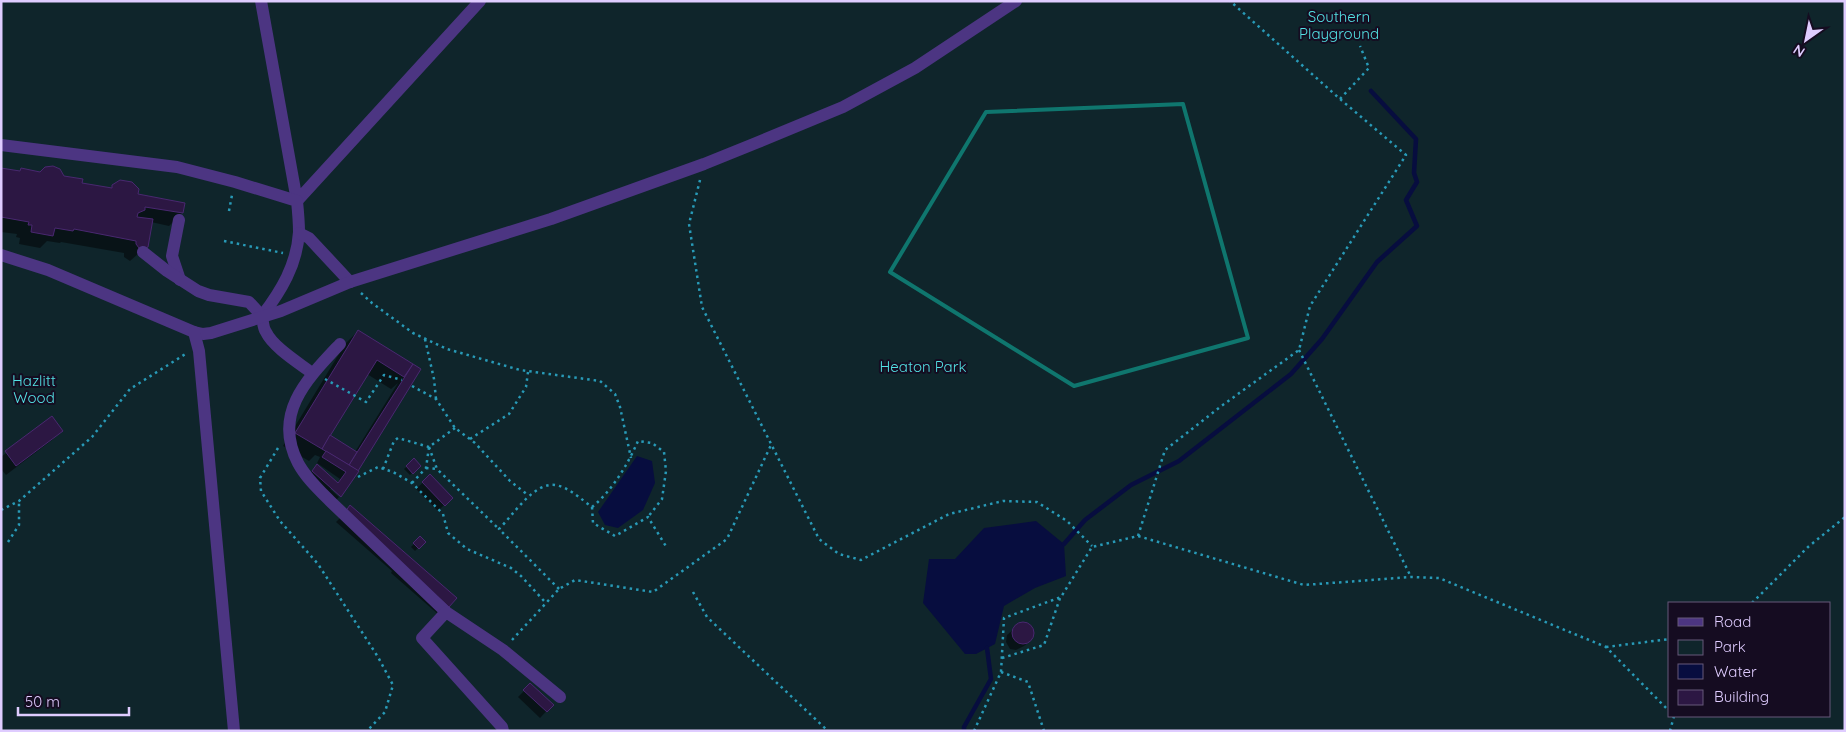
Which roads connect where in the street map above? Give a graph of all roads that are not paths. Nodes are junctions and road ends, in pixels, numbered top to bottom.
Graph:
1 (261, 1) edge
2 (480, 1) edge
3 (1016, 1) edge
4 (1, 145) edge
5 (297, 201) junction
6 (179, 220) dead end
7 (299, 233) junction
8 (143, 252) dead end
9 (1, 255) edge
10 (180, 280) junction
11 (350, 282) junction
12 (262, 316) junction
13 (194, 332) junction
14 (340, 344) dead end
15 (312, 373) junction
16 (446, 612) junction
17 (560, 697) dead end
18 (234, 731) edge
19 (503, 731) edge

1 - 5 lane
2 - 5 lane
3 - 11 lane
4 - 5 lane
5 - 7 lane
6 - 10 lane
7 - 11 lane
7 - 12 lane
8 - 10 lane
9 - 13 lane
10 - 12 lane
11 - 12 lane
12 - 13 lane
12 - 15 lane
13 - 18 lane
14 - 15 lane
15 - 16 lane
16 - 17 lane
16 - 19 lane

